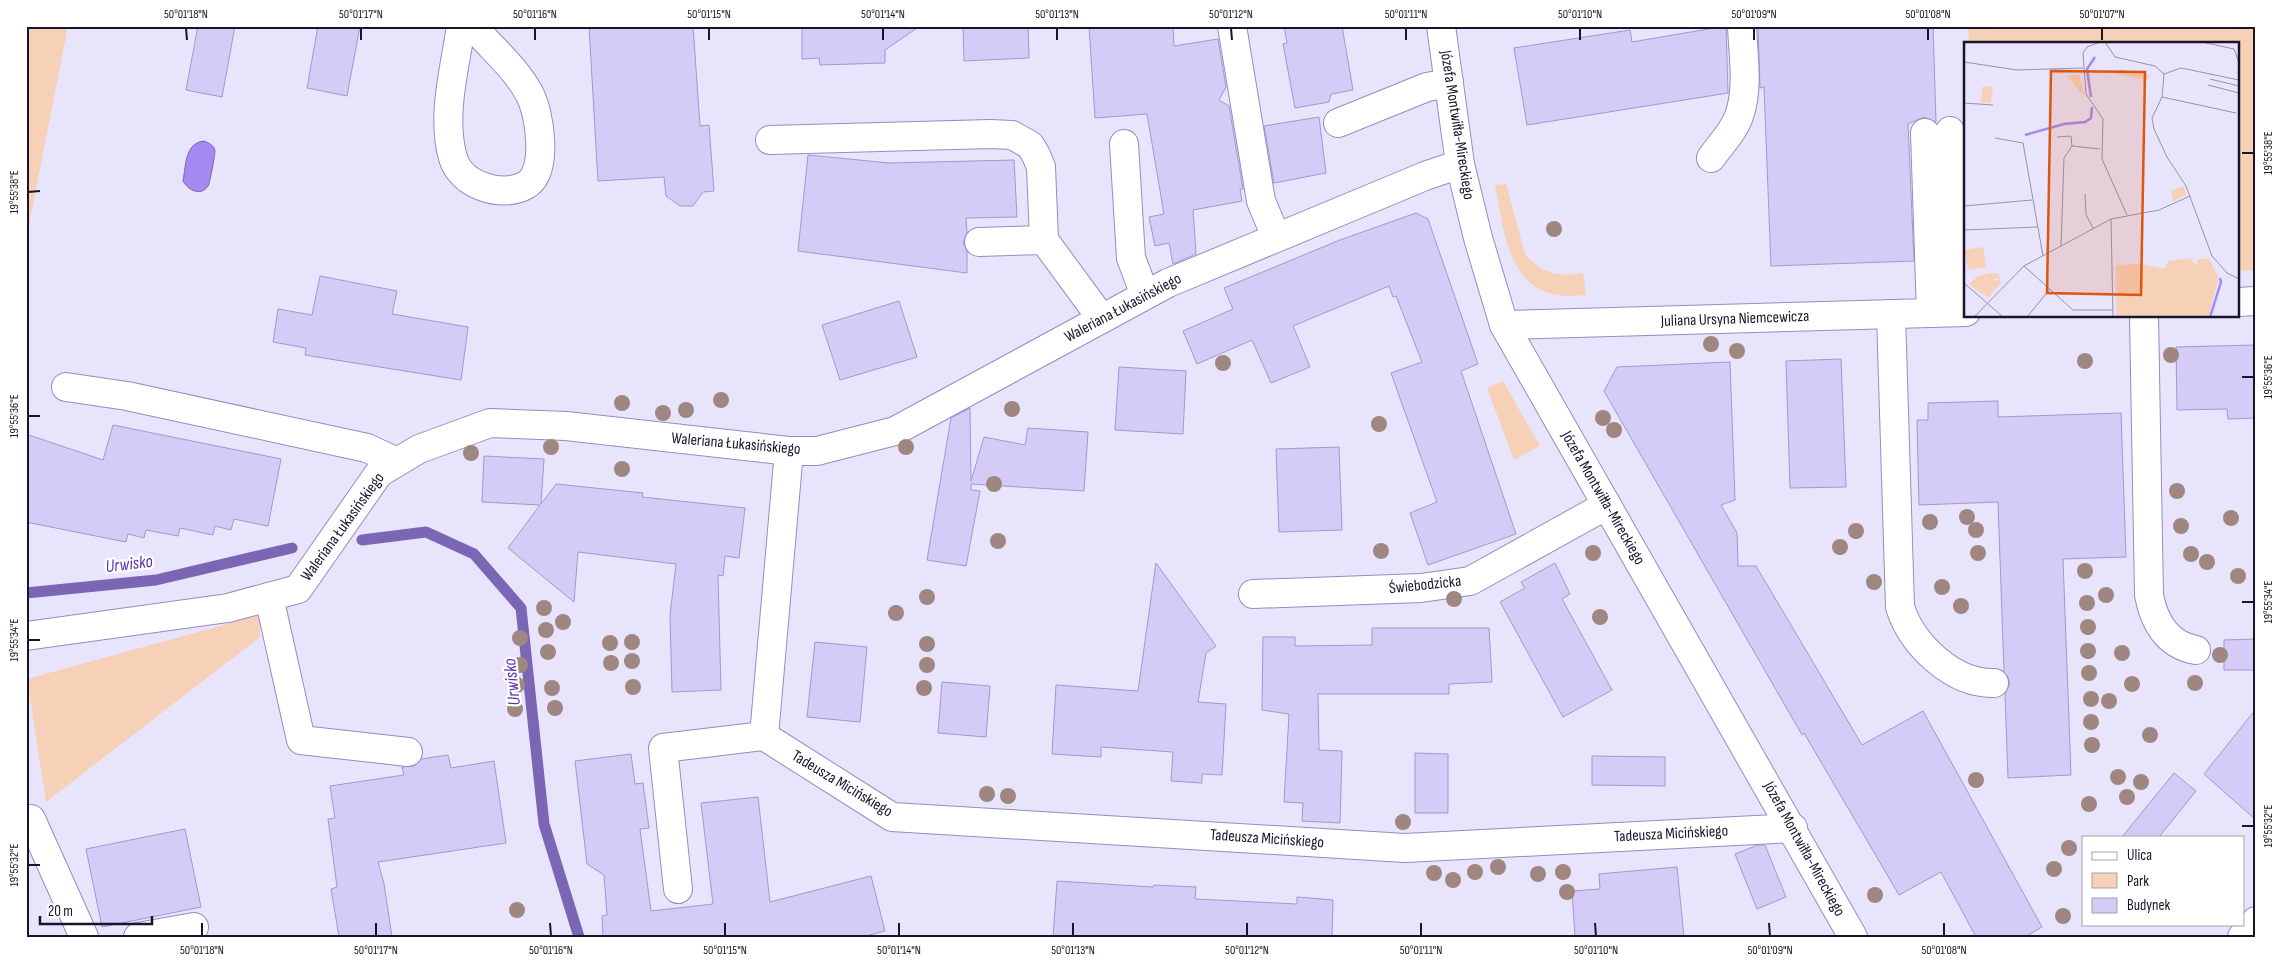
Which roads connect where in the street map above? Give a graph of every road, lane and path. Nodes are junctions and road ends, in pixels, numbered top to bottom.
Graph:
1 (462, 26) edge
2 (473, 26) edge
3 (1232, 26) edge
4 (1441, 26) edge
5 (1742, 26) edge
6 (1449, 83) junction
7 (1338, 123) dead end
8 (1938, 132) dead end
9 (770, 140) dead end
10 (1124, 144) dead end
11 (1711, 158) dead end
12 (1460, 164) junction
13 (1276, 237) junction
14 (1044, 240) junction
15 (979, 242) dead end
16 (1144, 296) junction
17 (2256, 301) edge
18 (2240, 302) edge
19 (1951, 313) edge
20 (1891, 314) junction
21 (2144, 318) edge
22 (1102, 319) junction
23 (1504, 325) junction
24 (66, 387) dead end
25 (789, 451) junction
26 (397, 462) junction
27 (1607, 505) junction
28 (1253, 594) dead end
29 (269, 597) junction
30 (26, 636) edge
31 (2196, 650) dead end
32 (1994, 683) dead end
33 (764, 736) junction
34 (408, 752) dead end
35 (26, 820) edge
36 (1793, 828) junction
37 (678, 889) dead end
38 (2256, 921) edge
39 (194, 927) dead end
40 (84, 937) edge
41 (138, 937) edge
42 (1853, 937) edge
43 (2242, 937) edge

1 - 2 street
3 - 13 street
4 - 6 street, Józefa Montwiłła-Mireckiego
5 - 11 street
6 - 7 street
6 - 12 street, Józefa Montwiłła-Mireckiego
8 - 19 street
9 - 14 street
10 - 16 street
12 - 13 street, Waleriana Łukasińskiego
12 - 23 street, Józefa Montwiłła-Mireckiego
13 - 16 street, Waleriana Łukasińskiego
14 - 15 street
14 - 22 street
16 - 22 street, Waleriana Łukasińskiego
17 - 18 street
19 - 20 street, Juliana Ursyna Niemcewicza
20 - 23 street, Juliana Ursyna Niemcewicza
20 - 32 street
21 - 31 street
22 - 25 street, Waleriana Łukasińskiego
23 - 27 street, Józefa Montwiłła-Mireckiego
24 - 26 street
25 - 26 street, Waleriana Łukasińskiego
25 - 33 street
26 - 29 street, Waleriana Łukasińskiego
27 - 28 street, Świebodzicka
27 - 36 street, Józefa Montwiłła-Mireckiego
29 - 30 street, Waleriana Łukasińskiego
29 - 34 street
33 - 36 street, Tadeusza Micińskiego
33 - 37 street
35 - 40 street
36 - 42 street, Józefa Montwiłła-Mireckiego
38 - 43 street
39 - 41 street

